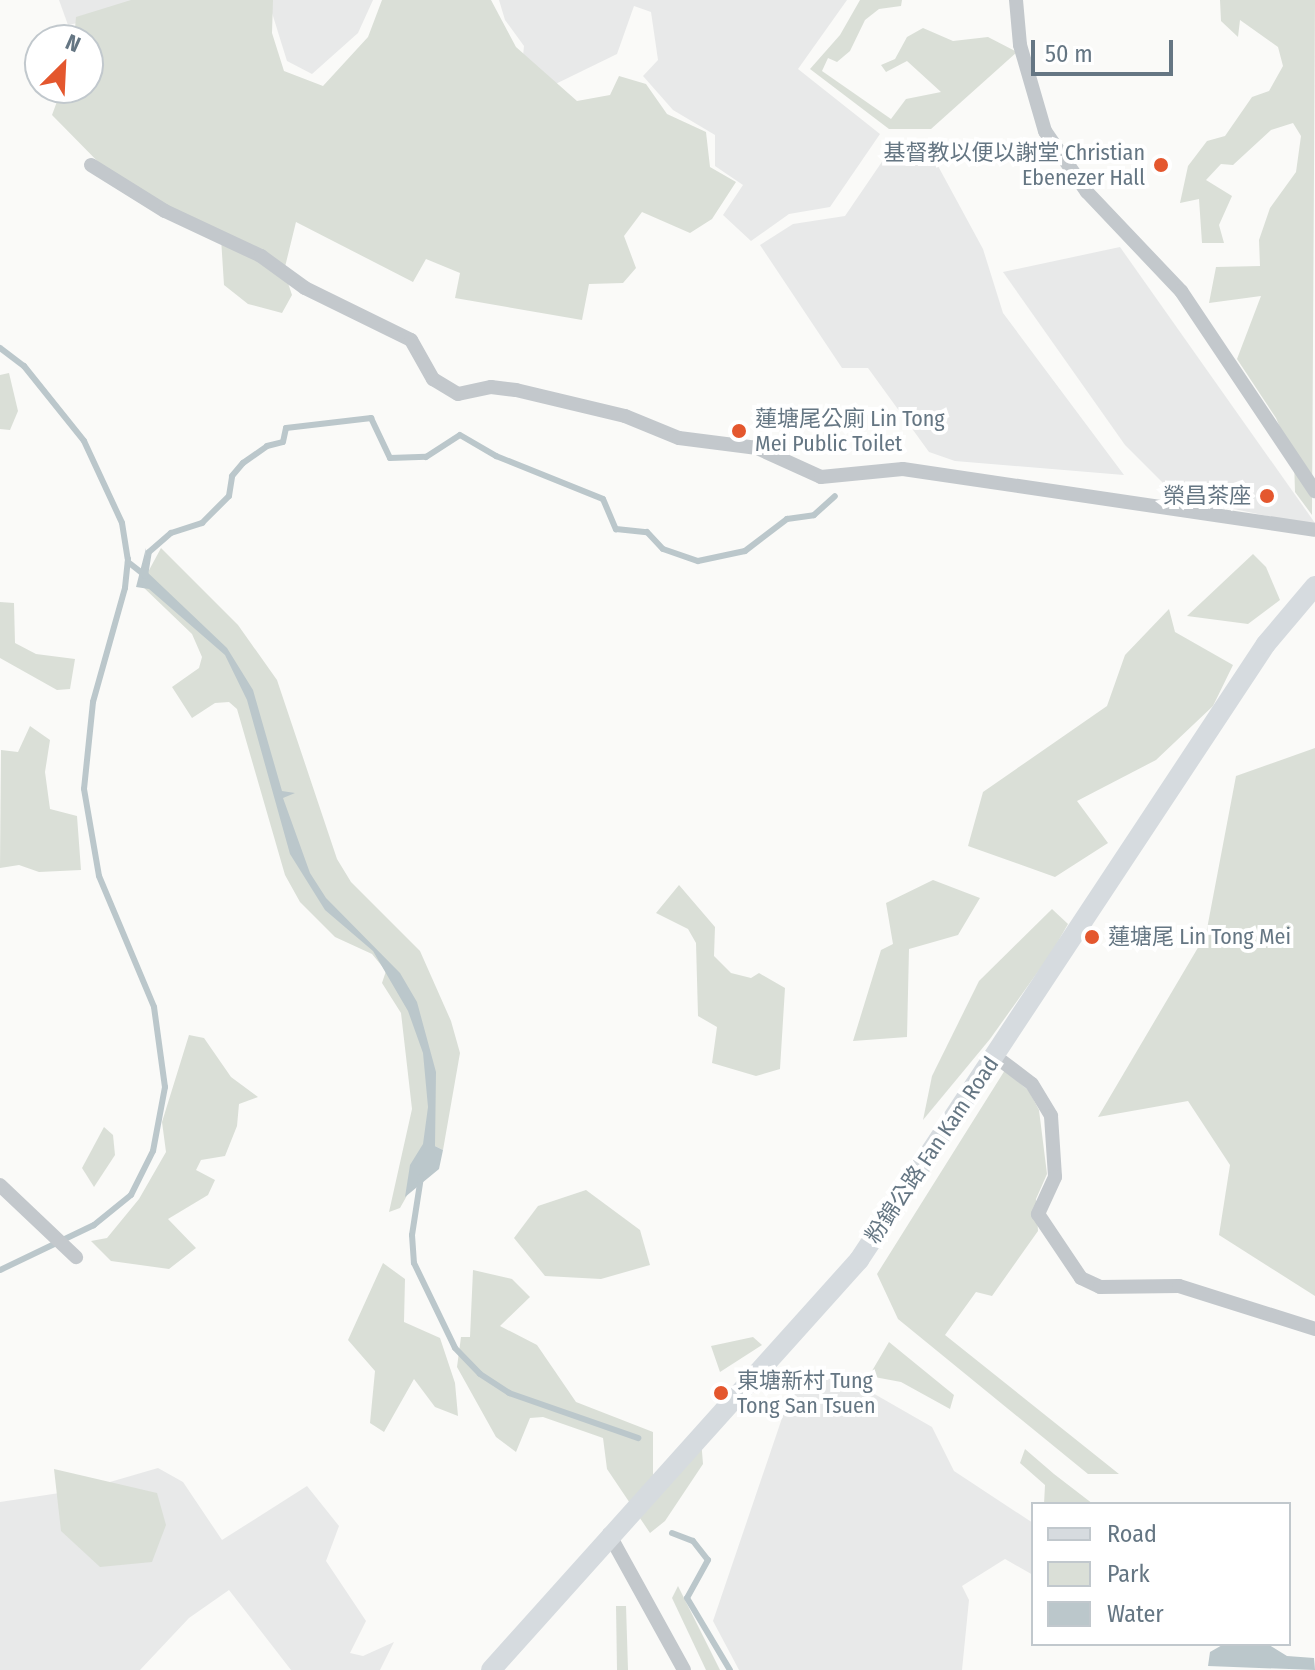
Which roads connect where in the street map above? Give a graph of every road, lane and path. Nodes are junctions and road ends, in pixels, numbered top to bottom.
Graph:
1 (1016, 0) edge
2 (91, 165) dead end
3 (1315, 491) edge
4 (1315, 530) edge
5 (1315, 586) edge
6 (995, 1056) junction
7 (0, 1185) edge
8 (74, 1255) dead end
9 (1315, 1329) edge
10 (609, 1534) junction
11 (491, 1670) edge
12 (684, 1670) edge

1 - 3 street
2 - 4 street
5 - 6 main road, 粉錦公路 Fan Kam Road
6 - 9 street
6 - 10 main road, 粉錦公路 Fan Kam Road
7 - 8 street
10 - 11 main road, 粉錦公路 Fan Kam Road
10 - 12 street

